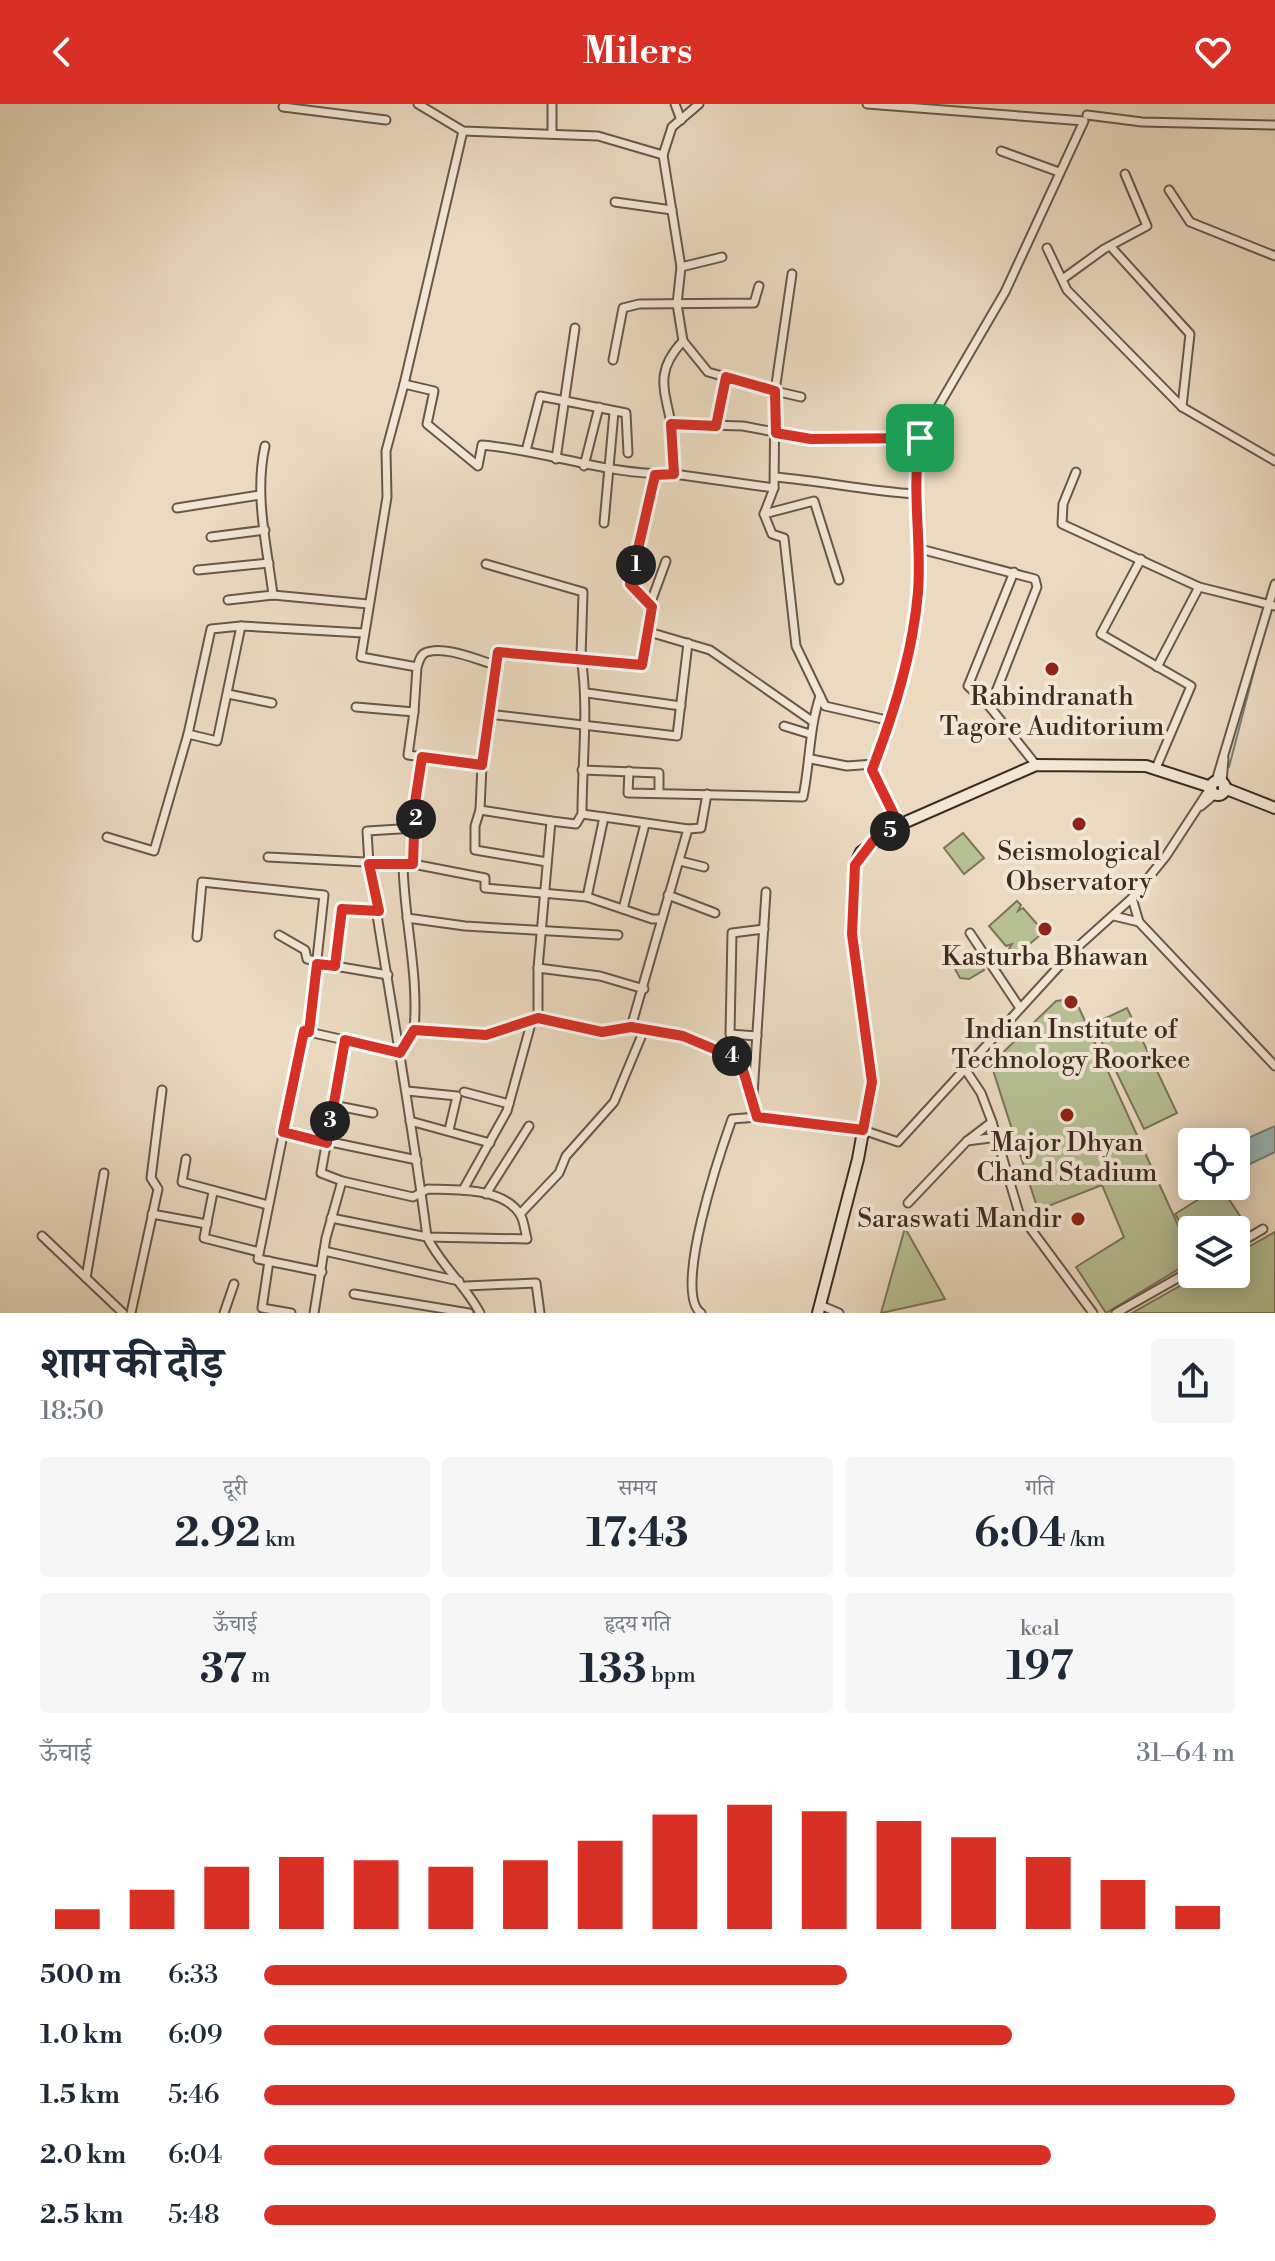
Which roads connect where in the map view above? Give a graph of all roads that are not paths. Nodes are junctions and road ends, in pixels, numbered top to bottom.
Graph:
1 (418, 104) edge
2 (552, 104) edge
3 (675, 104) edge
4 (699, 104) edge
5 (867, 104) edge
6 (1091, 104) edge
7 (283, 107) dead end
8 (322, 108) edge
9 (1086, 118) junction
10 (386, 120) dead end
11 (681, 120) junction
12 (1275, 125) edge
13 (463, 131) junction
14 (552, 134) junction
15 (1001, 151) dead end
16 (663, 155) junction
17 (1059, 172) junction
18 (1125, 174) dead end
19 (1169, 190) dead end
20 (615, 202) dead end
21 (672, 210) junction
22 (1111, 247) junction
23 (1047, 248) dead end
24 (1275, 256) edge
25 (722, 257) dead end
26 (681, 267) junction
27 (792, 274) dead end
28 (1064, 278) junction
29 (759, 286) dead end
30 (677, 304) junction
31 (575, 328) dead end
32 (683, 341) junction
33 (613, 360) dead end
34 (726, 377) junction
35 (404, 384) junction
36 (775, 391) junction
37 (801, 397) dead end
38 (565, 401) junction
39 (599, 407) junction
40 (1182, 407) junction
41 (614, 412) junction
42 (671, 424) junction
43 (716, 426) junction
44 (776, 433) junction
45 (920, 438) junction
46 (265, 446) dead end
47 (526, 451) junction
48 (628, 453) dead end
49 (556, 459) junction
50 (1275, 461) edge
51 (584, 466) junction
52 (608, 471) junction
53 (1076, 472) dead end
54 (674, 474) junction
55 (655, 475) junction
56 (775, 477) junction
57 (774, 488) junction
58 (915, 494) junction
59 (260, 495) junction
60 (177, 508) dead end
61 (764, 514) junction
62 (604, 523) dead end
63 (265, 530) junction
64 (211, 537) dead end
65 (924, 550) dead end
66 (1141, 559) junction
67 (666, 561) dead end
68 (269, 563) junction
69 (486, 564) dead end
70 (198, 570) dead end
71 (1014, 572) junction
72 (839, 580) dead end
73 (1275, 584) edge
74 (1199, 587) junction
75 (273, 595) junction
76 (228, 600) dead end
77 (651, 602) junction
78 (368, 604) junction
79 (1272, 606) edge
80 (241, 626) junction
81 (649, 632) junction
82 (363, 633) junction
83 (688, 643) junction
84 (581, 657) junction
85 (496, 665) junction
86 (417, 667) junction
87 (1157, 667) junction
88 (587, 693) junction
89 (228, 694) junction
90 (820, 696) junction
91 (272, 703) dead end
92 (681, 706) junction
93 (356, 707) dead end
94 (990, 707) junction
95 (414, 712) junction
96 (488, 714) junction
97 (812, 721) junction
98 (891, 721) junction
99 (583, 725) junction
100 (784, 726) dead end
101 (188, 734) junction
102 (810, 734) junction
103 (422, 757) junction
104 (811, 759) junction
105 (874, 764) junction
106 (482, 765) junction
107 (1036, 765) junction
108 (1156, 768) junction
109 (582, 770) junction
110 (629, 771) junction
111 (1217, 787) junction
112 (659, 791) junction
113 (707, 794) junction
114 (1275, 808) edge
115 (480, 810) junction
116 (582, 814) junction
117 (604, 817) junction
118 (551, 821) junction
119 (645, 824) junction
120 (899, 825) junction
121 (416, 828) junction
122 (688, 829) junction
123 (107, 837) dead end
124 (268, 857) dead end
125 (680, 861) junction
126 (547, 862) junction
127 (369, 864) junction
128 (403, 864) junction
129 (413, 864) junction
130 (704, 867) dead end
131 (766, 892) dead end
132 (544, 893) junction
133 (668, 895) junction
134 (587, 897) junction
135 (1132, 898) junction
136 (623, 909) junction
137 (379, 911) junction
138 (715, 913) dead end
139 (1114, 916) junction
140 (407, 918) junction
141 (662, 919) junction
142 (1139, 922) junction
143 (541, 929) junction
144 (764, 929) junction
145 (970, 933) dead end
146 (279, 935) dead end
147 (618, 935) dead end
148 (197, 937) dead end
149 (317, 964) junction
150 (335, 966) junction
151 (538, 968) junction
152 (388, 975) junction
153 (644, 989) junction
154 (1020, 1008) junction
155 (535, 1019) junction
156 (631, 1027) junction
157 (414, 1030) junction
158 (644, 1030) junction
159 (309, 1032) junction
160 (757, 1036) junction
161 (345, 1040) junction
162 (400, 1053) junction
163 (1275, 1066) edge
164 (965, 1069) junction
165 (162, 1090) dead end
166 (407, 1091) junction
167 (464, 1092) dead end
168 (752, 1101) junction
169 (509, 1104) junction
170 (333, 1105) junction
171 (373, 1113) dead end
172 (757, 1117) junction
173 (410, 1121) junction
174 (992, 1122) junction
175 (529, 1126) dead end
176 (449, 1130) junction
177 (863, 1130) junction
178 (283, 1132) junction
179 (998, 1137) junction
180 (967, 1141) junction
181 (327, 1143) junction
182 (490, 1143) junction
183 (186, 1159) dead end
184 (417, 1160) junction
185 (104, 1173) dead end
186 (342, 1181) junction
187 (463, 1190) junction
188 (213, 1192) junction
189 (422, 1193) junction
190 (486, 1194) junction
191 (908, 1203) dead end
192 (268, 1205) junction
193 (152, 1214) junction
194 (520, 1214) junction
195 (331, 1218) junction
196 (207, 1224) junction
197 (1263, 1229) dead end
198 (42, 1236) dead end
199 (427, 1237) junction
200 (1250, 1237) edge
201 (324, 1251) junction
202 (259, 1252) junction
203 (269, 1261) junction
204 (322, 1272) junction
205 (86, 1278) junction
206 (1178, 1278) edge
207 (234, 1284) dead end
208 (463, 1284) junction
209 (354, 1294) dead end
210 (819, 1309) edge
211 (123, 1313) edge
212 (131, 1313) edge
213 (224, 1313) edge
214 (291, 1313) edge
215 (314, 1313) edge
216 (469, 1313) edge
217 (480, 1313) edge
218 (540, 1313) edge
219 (699, 1313) edge
220 (839, 1313) edge
221 (1093, 1313) edge
222 (1116, 1313) edge

1 - 13 street
2 - 14 street
3 - 11 street
4 - 11 street
5 - 9 street
6 - 9 street
7 - 8 street
8 - 10 street
9 - 12 street
9 - 17 street
11 - 16 street
13 - 14 street
13 - 35 street
14 - 16 street
15 - 17 street
16 - 21 street
17 - 45 street
18 - 22 street
19 - 24 street
20 - 21 street
21 - 26 street
22 - 28 street
22 - 40 street
23 - 28 street
25 - 26 street
26 - 30 street
27 - 36 street
28 - 40 street
29 - 30 street
30 - 32 street
30 - 33 street
31 - 38 street
32 - 34 street
32 - 42 street
34 - 36 street
34 - 43 street
35 - 47 street
35 - 78 street
36 - 37 street
36 - 44 street
38 - 39 street
38 - 47 street
38 - 49 street
39 - 41 street
39 - 51 street
40 - 50 street
41 - 48 street
41 - 52 street
42 - 43 street
42 - 54 street
43 - 44 street
44 - 45 street
44 - 56 street
45 - 58 street
46 - 59 street
47 - 49 street
49 - 51 street
51 - 52 street
52 - 55 street
52 - 62 street
53 - 66 street
54 - 55 street
54 - 57 street
55 - 77 street
56 - 57 street
56 - 58 street
57 - 61 street
58 - 98 street
59 - 60 street
59 - 63 street
61 - 72 street
61 - 90 street
63 - 64 street
63 - 68 street
65 - 71 street
66 - 74 street
66 - 87 street
67 - 77 street
68 - 70 street
68 - 75 street
69 - 84 street
71 - 94 street
71 - 94 street
73 - 79 street
74 - 79 street
74 - 87 street
75 - 76 street
75 - 78 street
77 - 81 street
78 - 82 street
79 - 111 street
80 - 82 street
80 - 89 street
80 - 101 street
81 - 83 street
81 - 84 street
82 - 86 street
83 - 92 street
83 - 97 street
84 - 85 street
84 - 88 street
85 - 86 street
85 - 96 street
86 - 95 street
87 - 108 street
88 - 92 street
88 - 99 street
89 - 91 street
89 - 101 street
90 - 97 street
90 - 98 street
92 - 99 street
93 - 95 street
94 - 107 street
95 - 103 street
96 - 99 street
96 - 106 street
97 - 102 street
98 - 105 street
99 - 109 street
100 - 102 street
101 - 123 street
102 - 104 street
103 - 106 street
103 - 121 street
104 - 105 street
104 - 113 street
105 - 120 street
106 - 115 street
107 - 108 street
107 - 120 street
108 - 111 street
109 - 110 street
109 - 116 street
110 - 112 street
110 - 112 street
111 - 114 street
111 - 135 street
112 - 113 street
113 - 122 street
115 - 118 street
115 - 126 street
116 - 117 street
116 - 118 street
117 - 119 street
117 - 134 street
118 - 126 street
119 - 122 street
119 - 136 street
120 - 177 street
121 - 127 street
121 - 129 street
122 - 125 street
124 - 127 street
125 - 130 street
125 - 133 street
126 - 132 street
127 - 128 street
127 - 137 street
128 - 129 street
128 - 140 street
129 - 132 street
131 - 144 street
132 - 134 street
132 - 143 street
133 - 138 street
133 - 141 street
134 - 136 street
135 - 139 street
135 - 142 street
136 - 141 street
137 - 150 street
137 - 152 street
139 - 142 street
139 - 154 street
140 - 143 street
140 - 157 street
141 - 153 street
142 - 163 street
143 - 147 street
143 - 151 street
144 - 160 street
144 - 160 street
145 - 154 street
146 - 149 street
148 - 149 street
149 - 150 street
149 - 159 street
150 - 152 street
151 - 153 street
151 - 155 street
152 - 162 street
153 - 156 street
154 - 164 street
155 - 156 street
155 - 157 street
155 - 169 street
156 - 158 street
157 - 162 street
158 - 168 street
158 - 194 street
159 - 161 street
159 - 178 street
160 - 168 street
161 - 162 street
161 - 170 street
162 - 166 street
164 - 174 street
164 - 177 street
165 - 193 street
166 - 173 street
166 - 176 street
167 - 169 street
168 - 172 street
169 - 182 street
170 - 171 street
170 - 181 street
172 - 177 street
172 - 219 street
173 - 176 street
173 - 184 street
174 - 179 street
174 - 180 street
175 - 190 street
176 - 182 street
177 - 210 street
178 - 181 street
178 - 192 street
179 - 180 street
179 - 221 street
180 - 191 street
181 - 184 street
181 - 186 street
182 - 187 street
183 - 188 street
184 - 189 street
185 - 205 street
186 - 189 street
186 - 195 street
187 - 189 street
187 - 190 street
188 - 192 street
188 - 196 street
189 - 199 street
190 - 194 street
192 - 202 street
193 - 196 street
193 - 212 street
194 - 199 street
195 - 199 street
195 - 201 street
196 - 202 street
197 - 200 street
198 - 205 street
199 - 208 street
201 - 204 street
201 - 208 street
202 - 203 street
203 - 204 street
203 - 214 street
204 - 215 street
205 - 211 street
206 - 222 street
207 - 213 street
208 - 217 street
208 - 218 street
209 - 216 street
210 - 220 street

